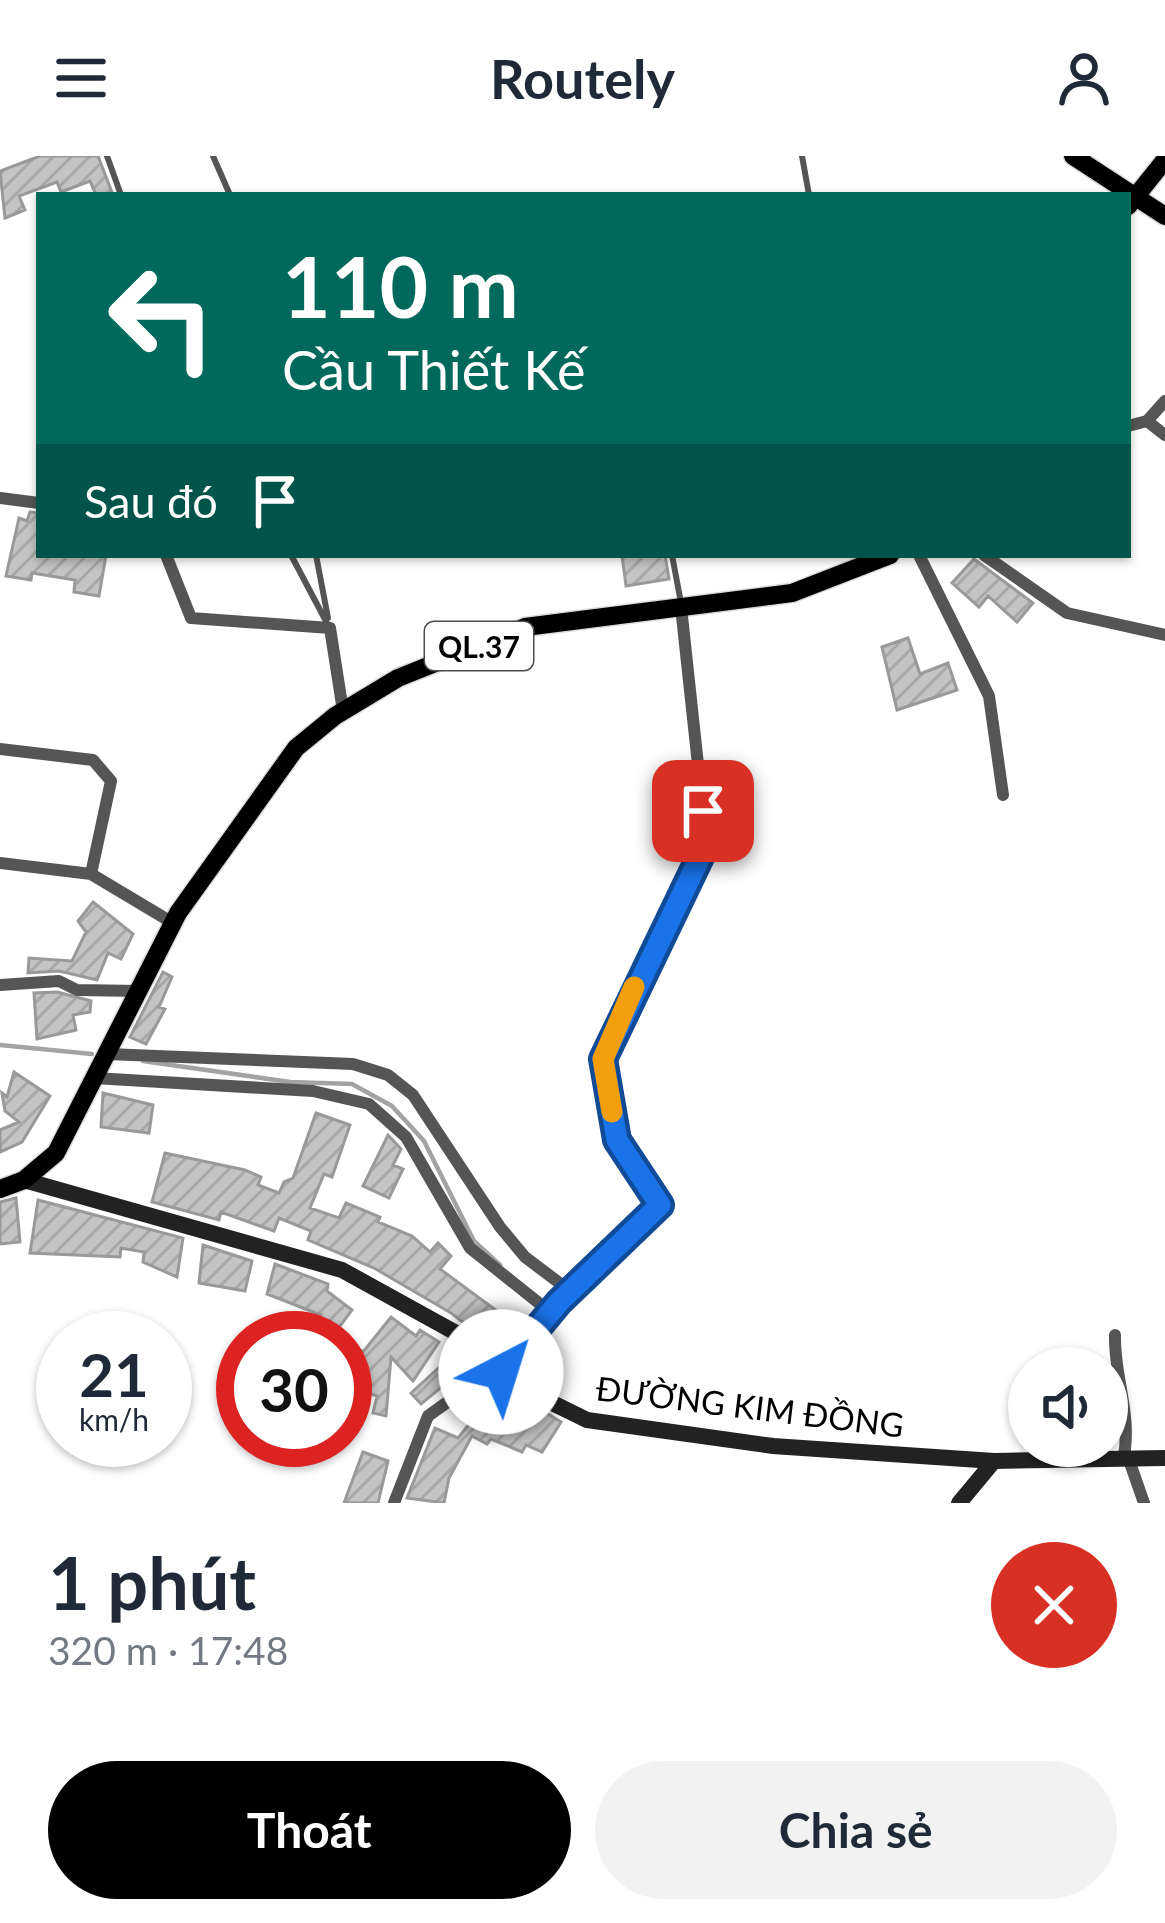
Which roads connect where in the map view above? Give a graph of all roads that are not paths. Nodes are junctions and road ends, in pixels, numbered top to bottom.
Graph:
1 (107, 156) edge
2 (213, 156) edge
3 (802, 156) edge
4 (1078, 158) edge
5 (1165, 160) edge
6 (120, 192) edge
7 (229, 192) edge
8 (808, 192) edge
9 (1119, 192) edge
10 (1131, 202) edge
11 (1165, 216) edge
12 (1165, 401) edge
13 (1147, 421) junction
14 (1131, 425) edge
15 (1165, 435) edge
16 (0, 498) edge
17 (36, 503) edge
18 (167, 558) edge
19 (293, 558) edge
20 (317, 558) edge
21 (673, 558) edge
22 (882, 558) edge
23 (920, 558) edge
24 (988, 558) edge
25 (681, 607) junction
26 (330, 628) junction
27 (1165, 635) edge
28 (344, 711) junction
29 (0, 748) edge
30 (1003, 795) dead end
31 (0, 863) edge
32 (91, 874) junction
33 (173, 923) junction
34 (0, 985) edge
35 (139, 992) junction
36 (107, 1054) junction
37 (94, 1078) junction
38 (23, 1180) junction
39 (0, 1189) edge
40 (570, 1291) junction
41 (550, 1312) junction
42 (1115, 1335) dead end
43 (1115, 1347) edge
44 (498, 1370) junction
45 (1165, 1458) edge
46 (1128, 1460) edge
47 (994, 1461) junction
48 (1008, 1461) edge
49 (1128, 1465) edge
50 (394, 1503) edge
51 (959, 1503) edge
52 (1144, 1503) edge

1 - 6 lane
2 - 7 lane
3 - 8 lane
4 - 9 main road
5 - 10 main road
10 - 11 main road
12 - 13 street
13 - 14 street
13 - 15 street
16 - 17 street
18 - 26 street
19 - 26 lane
20 - 26 lane
21 - 25 lane
22 - 25 main road, QL.37
23 - 30 street
24 - 27 street
25 - 28 main road, QL.37
25 - 40 street
26 - 28 street
28 - 33 main road, QL.37
29 - 32 street
31 - 32 street
32 - 33 street
33 - 35 main road, QL.37
34 - 35 street
35 - 36 main road, QL.37
36 - 37 main road, QL.37
36 - 40 street
37 - 38 main road, QL.37
37 - 41 street
38 - 39 main road, QL.37
38 - 44 street, ĐƯỜNG KIM ĐỒNG
40 - 41 street
41 - 44 street
42 - 43 street
44 - 47 street, ĐƯỜNG KIM ĐỒNG
44 - 50 street
45 - 46 street, ĐƯỜNG KIM ĐỒNG
47 - 48 street, ĐƯỜNG KIM ĐỒNG
47 - 51 street
49 - 52 street

